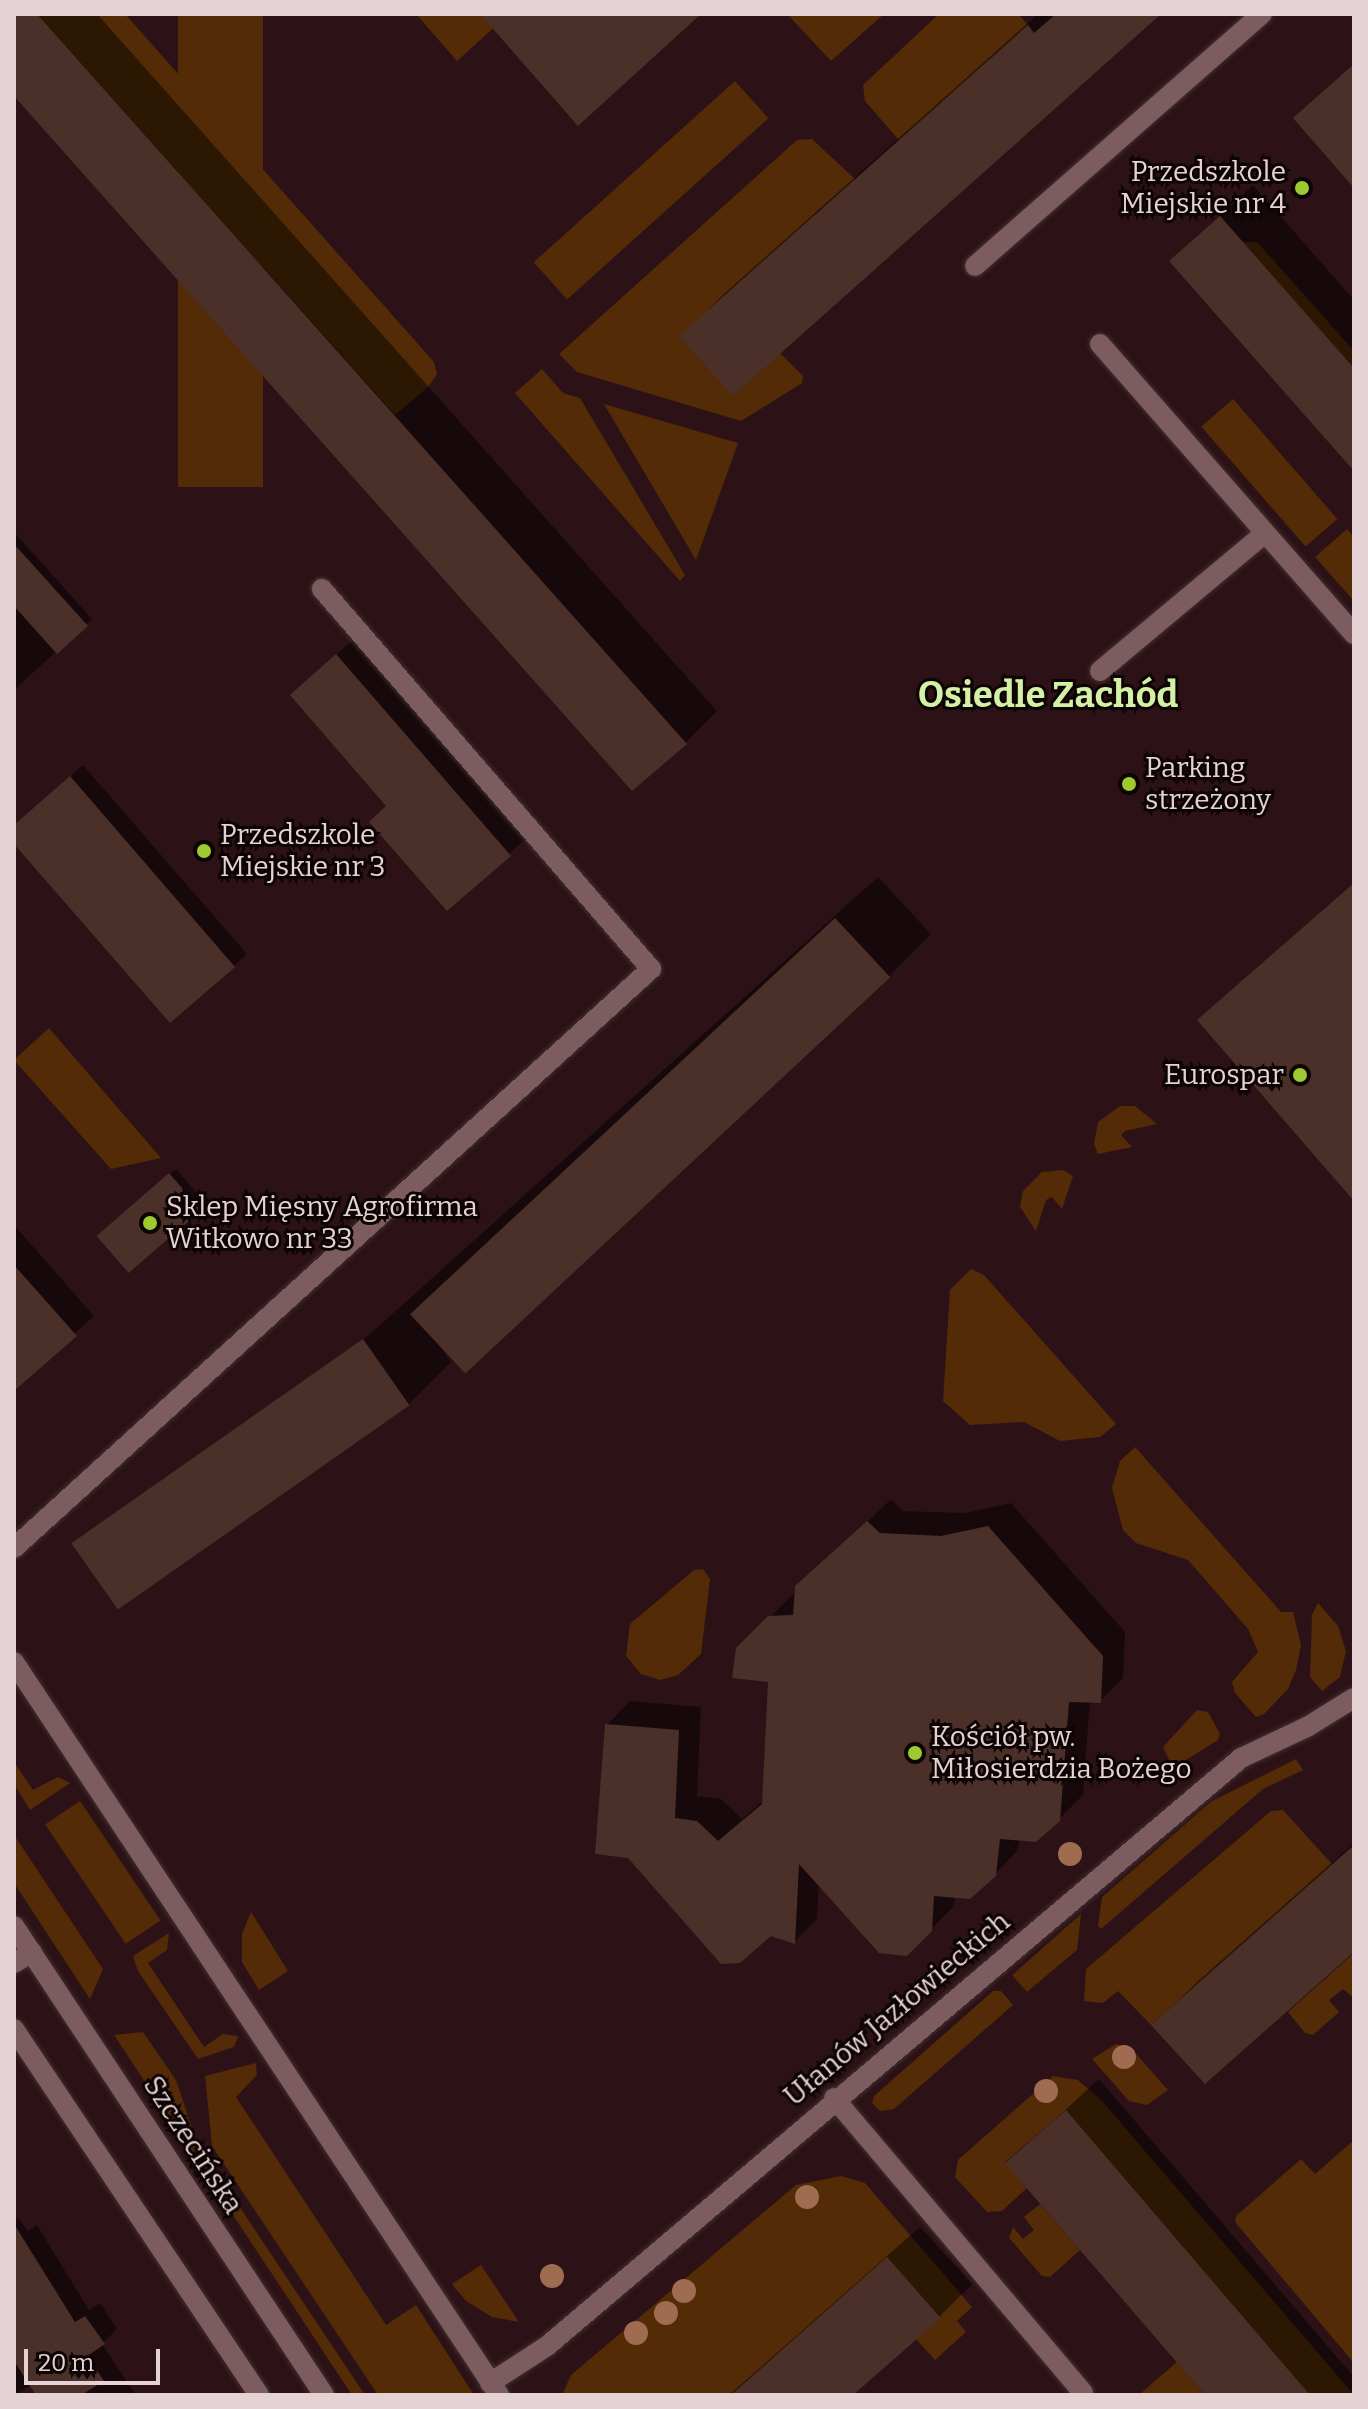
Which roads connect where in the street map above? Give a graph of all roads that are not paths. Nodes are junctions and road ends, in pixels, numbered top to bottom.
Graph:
1 (1262, 14) edge
2 (975, 266) dead end
3 (1100, 344) dead end
4 (1265, 533) junction
5 (322, 589) dead end
6 (1354, 634) edge
7 (1100, 671) dead end
8 (14, 1548) edge
9 (14, 1662) edge
10 (1354, 1698) edge
11 (14, 1926) edge
12 (32, 1952) junction
13 (14, 1963) edge
14 (14, 2029) edge
15 (834, 2098) junction
16 (495, 2389) edge
17 (1083, 2393) dead end
18 (259, 2395) edge
19 (324, 2395) edge

1 - 2 street
3 - 4 street
4 - 6 street
4 - 7 street
5 - 8 street
9 - 16 street
10 - 15 street, Ułanów Jazłowieckich
11 - 12 street, Szczecińska
12 - 13 street
12 - 19 street, Szczecińska
14 - 18 street
15 - 16 street, Ułanów Jazłowieckich
15 - 17 street

